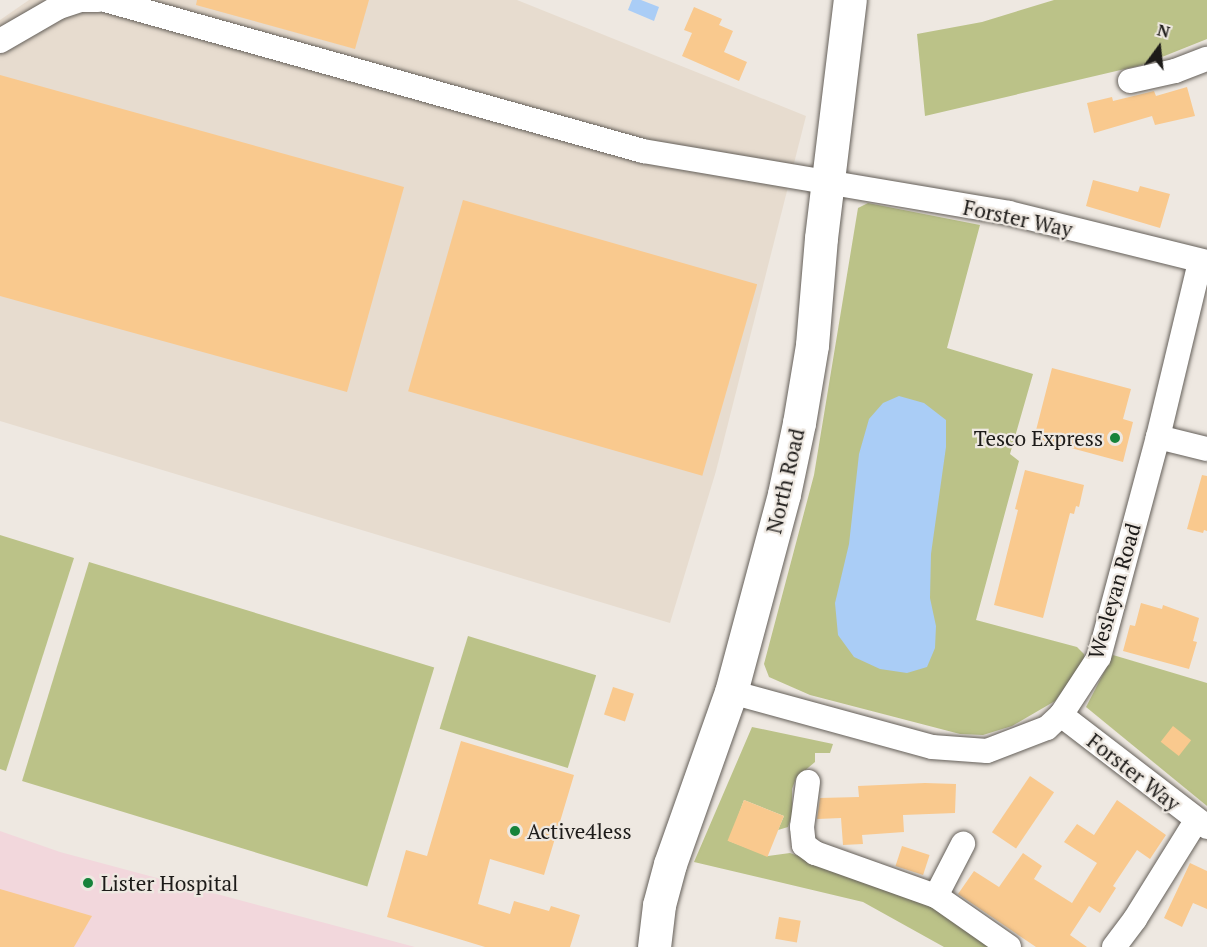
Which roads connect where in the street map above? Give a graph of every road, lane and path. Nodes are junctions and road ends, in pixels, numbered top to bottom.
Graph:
1 (98, 0) edge
2 (105, 0) edge
3 (850, 0) edge
4 (0, 41) edge
5 (1207, 59) edge
6 (1130, 81) dead end
7 (828, 181) junction
8 (1203, 262) edge
9 (1158, 437) junction
10 (1207, 449) edge
11 (731, 692) junction
12 (1061, 715) junction
13 (808, 782) dead end
14 (1201, 824) edge
15 (963, 844) dead end
16 (936, 896) junction
17 (654, 947) edge
18 (1008, 947) edge
19 (1114, 947) edge

1 - 4 street
2 - 7 street, Forster Way
3 - 7 main road, North Road
5 - 6 street
7 - 8 street, Forster Way
7 - 11 main road, North Road
8 - 9 street, Wesleyan Road
9 - 10 street
9 - 12 street, Wesleyan Road
11 - 12 street, Wesleyan Road
11 - 17 main road, North Road
12 - 14 street, Forster Way
13 - 16 street
14 - 19 street
15 - 16 street
16 - 18 street

